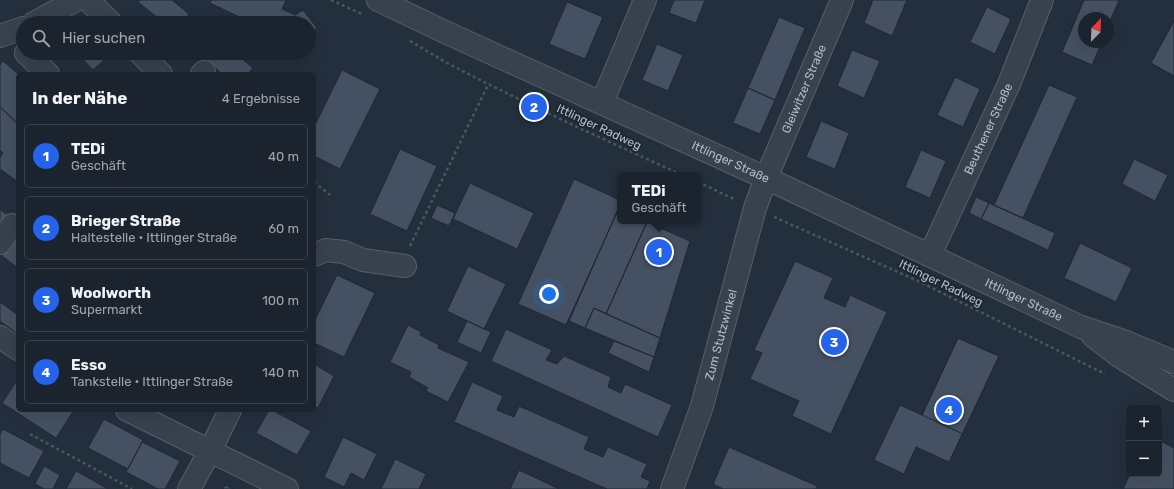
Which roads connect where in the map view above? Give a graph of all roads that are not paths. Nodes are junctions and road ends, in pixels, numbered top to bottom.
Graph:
1 (76, 0) edge
2 (88, 0) edge
3 (644, 0) edge
4 (842, 0) edge
5 (1042, 0) edge
6 (381, 5) edge
7 (47, 16) edge
8 (104, 16) edge
9 (33, 60) edge
10 (147, 60) edge
11 (46, 72) edge
12 (159, 72) edge
13 (602, 103) junction
14 (766, 178) junction
15 (12, 225) dead end
16 (0, 243) edge
17 (316, 254) edge
18 (930, 255) junction
19 (405, 266) road end
20 (1081, 327) junction
21 (0, 337) edge
22 (16, 347) edge
23 (1174, 362) edge
24 (1174, 390) edge
25 (131, 412) edge
26 (229, 412) edge
27 (210, 451) junction
28 (189, 489) edge
29 (287, 489) edge
30 (672, 489) edge

1 - 7 street
2 - 8 street
3 - 13 street
4 - 14 street, Gleiwitzer Straße
5 - 18 street, Beuthener Straße
6 - 13 street, Ittlinger Straße
9 - 11 street
10 - 12 street
13 - 14 street, Ittlinger Straße
14 - 18 street, Ittlinger Straße
14 - 30 street, Zum Stutzwinkel
15 - 16 street
17 - 19 street
18 - 20 street, Ittlinger Straße
20 - 23 street, Ittlinger Straße
20 - 24 street, Ittlinger Straße
21 - 22 street
25 - 27 street
26 - 27 street
27 - 28 street
27 - 29 street

